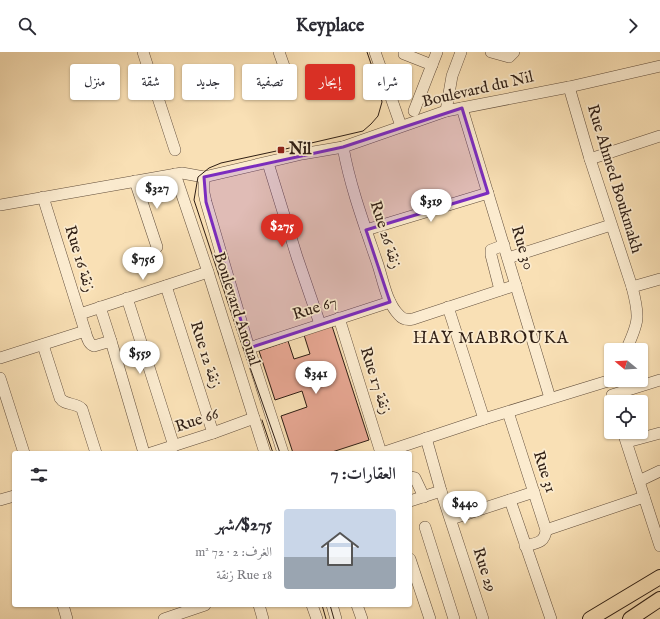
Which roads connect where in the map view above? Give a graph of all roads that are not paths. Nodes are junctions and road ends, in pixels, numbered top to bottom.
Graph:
1 (143, 52) edge
2 (279, 52) edge
3 (375, 52) edge
4 (404, 52) edge
5 (437, 52) edge
6 (461, 52) edge
7 (491, 52) edge
8 (509, 54) edge
9 (283, 64) edge
10 (432, 65) junction
11 (660, 66) edge
12 (569, 87) junction
13 (393, 104) junction
14 (462, 108) junction
15 (414, 111) junction
16 (446, 111) junction
17 (401, 126) junction
18 (660, 136) edge
19 (343, 147) junction
20 (175, 150) dead end
21 (590, 159) junction
22 (268, 163) junction
23 (175, 174) junction
24 (204, 177) junction
25 (135, 181) junction
26 (488, 193) junction
27 (43, 197) junction
28 (0, 205) edge
29 (611, 225) junction
30 (366, 230) junction
31 (504, 245) junction
32 (157, 247) dead end
33 (508, 258) junction
34 (208, 272) junction
35 (660, 279) edge
36 (516, 284) junction
37 (166, 286) junction
38 (632, 287) junction
39 (500, 290) junction
40 (127, 298) junction
41 (390, 302) junction
42 (100, 307) junction
43 (448, 307) junction
44 (80, 314) junction
45 (339, 318) junction
46 (320, 324) junction
47 (85, 331) junction
48 (111, 341) junction
49 (629, 343) edge
50 (43, 345) junction
51 (249, 348) junction
52 (0, 358) edge
53 (0, 378) edge
54 (660, 380) edge
55 (604, 381) edge
56 (621, 395) edge
57 (550, 398) junction
58 (508, 412) junction
59 (254, 418) junction
60 (484, 419) junction
61 (213, 433) junction
62 (660, 433) edge
63 (648, 434) edge
64 (426, 438) junction
65 (626, 439) edge
66 (174, 446) junction
67 (23, 451) edge
68 (95, 451) edge
69 (143, 451) edge
70 (158, 451) edge
71 (264, 451) edge
72 (282, 451) edge
73 (381, 451) edge
74 (388, 451) edge
75 (660, 471) edge
76 (412, 477) edge
77 (639, 481) junction
78 (441, 491) junction
79 (534, 492) junction
80 (644, 496) junction
81 (12, 497) edge
82 (424, 497) junction
83 (0, 500) edge
84 (510, 500) junction
85 (412, 501) edge
86 (451, 519) junction
87 (425, 527) dead end
88 (546, 530) junction
89 (525, 546) junction
90 (660, 546) edge
91 (412, 565) edge
92 (660, 577) edge
93 (660, 599) edge
94 (64, 607) edge
95 (200, 607) edge
96 (260, 607) edge
97 (313, 607) edge
98 (333, 607) edge
99 (358, 607) edge
100 (179, 616) edge
101 (67, 619) edge
102 (164, 619) edge
103 (263, 619) edge
104 (317, 619) edge
105 (336, 619) edge
106 (362, 619) edge
107 (430, 619) edge
108 (454, 619) edge
109 (483, 619) edge
110 (551, 619) edge
111 (590, 619) edge
112 (630, 619) edge

1 - 20 street
2 - 9 street
3 - 13 street
4 - 10 street
5 - 10 street
6 - 16 street
7 - 8 street
10 - 15 street
11 - 12 street, Boulevard du Nil
12 - 14 street, Boulevard du Nil
12 - 21 street, Rue Ahmed Boukmakh
13 - 15 street
13 - 17 street
14 - 16 street, Boulevard du Nil
14 - 26 street, Rue 30
15 - 16 street
16 - 17 street, Boulevard du Nil
17 - 19 street, Boulevard du Nil
18 - 21 street
19 - 22 street, Boulevard du Nil
19 - 30 street, Rue 26 زنقة
21 - 29 street, Rue Ahmed Boukmakh
22 - 24 street, Boulevard du Nil
22 - 46 street
23 - 24 street, Boulevard du Nil
23 - 25 street, Boulevard du Nil
23 - 34 street, Boulevard Anoual
24 - 51 street, Boulevard Anoual
25 - 27 street, Boulevard du Nil
25 - 32 street
26 - 30 street
26 - 31 street, Rue 30
27 - 28 street, Boulevard du Nil
27 - 44 street, Rue 16 زنقة
29 - 33 street
29 - 38 street, Rue Ahmed Boukmakh
30 - 41 street, Rue 26 زنقة
31 - 33 street, Rue 30
31 - 39 street
33 - 36 street, Rue 30
34 - 37 street
34 - 59 street, Boulevard Anoual
35 - 38 street
36 - 39 street
36 - 57 street, Rue 30
37 - 40 street
37 - 61 street, Rue 12 زنقة
38 - 49 street, Rue Ahmed Boukmakh
39 - 43 street
40 - 42 street
40 - 66 street
41 - 43 street, Rue 26 زنقة
41 - 45 street, Rue 67
42 - 44 street
42 - 48 street
43 - 60 street
44 - 47 street, Rue 16 زنقة
45 - 46 street, Rue 67
45 - 73 street, Rue 17 زنقة
46 - 51 street, Rue 67
47 - 48 street
47 - 50 street
48 - 69 street
50 - 52 street
50 - 68 street
51 - 72 street, Boulevard Anoual
53 - 67 street
54 - 56 street
55 - 57 street
57 - 58 street
58 - 60 street
58 - 79 street, Rue 31
59 - 61 street, Rue 66
59 - 71 street, Boulevard Anoual
60 - 64 street
61 - 66 street, Rue 66
62 - 63 street
64 - 74 street
64 - 78 street, Rue 29
65 - 77 street
66 - 70 street, Rue 66
75 - 77 street
76 - 82 street
77 - 80 street
78 - 82 street
78 - 86 street, Rue 29
79 - 84 street
79 - 88 street, Rue 31
80 - 88 street
80 - 90 street
81 - 83 street
82 - 85 street
84 - 86 street
84 - 89 street
86 - 109 street, Rue 29
87 - 108 street
88 - 89 street
89 - 110 street
91 - 107 street
92 - 111 main road
93 - 112 main road
94 - 101 street
95 - 100 street
96 - 103 street
97 - 104 street
98 - 105 street
99 - 106 street
100 - 102 street

